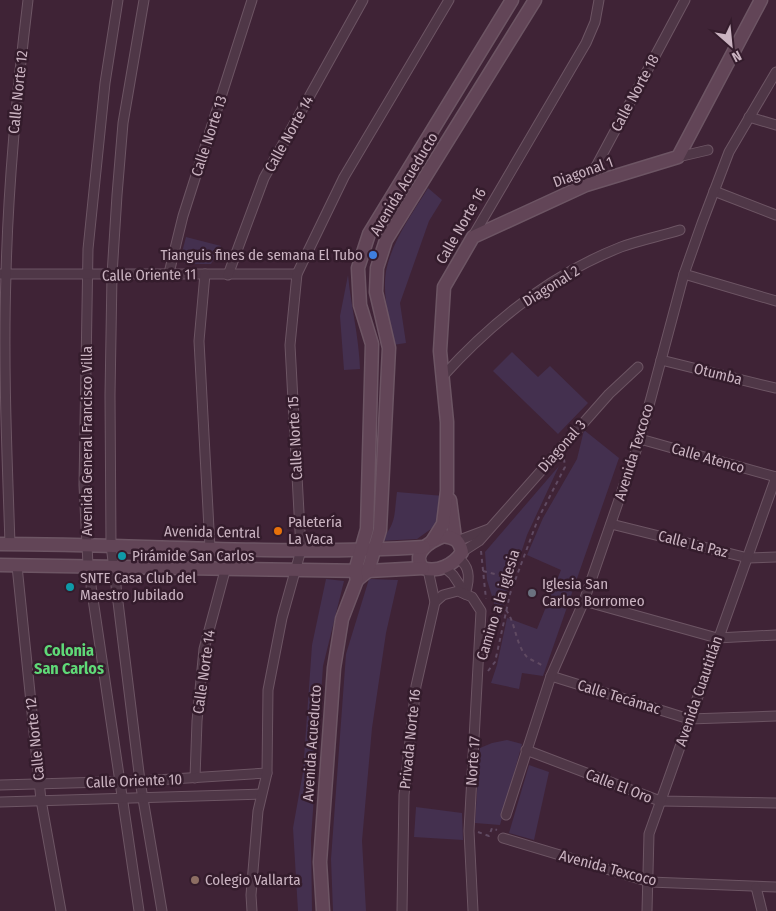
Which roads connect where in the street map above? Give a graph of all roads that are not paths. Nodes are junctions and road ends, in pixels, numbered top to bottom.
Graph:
1 (28, 0) edge
2 (118, 0) edge
3 (144, 0) edge
4 (252, 0) edge
5 (363, 0) edge
6 (449, 0) edge
7 (512, 0) edge
8 (536, 0) edge
9 (599, 0) edge
10 (685, 0) edge
11 (761, 0) edge
12 (776, 72) edge
13 (749, 116) junction
14 (776, 125) edge
15 (708, 150) dead end
16 (678, 157) junction
17 (586, 185) junction
18 (714, 191) junction
19 (776, 214) edge
20 (680, 230) dead end
21 (473, 237) junction
22 (169, 273) junction
23 (3, 274) edge
24 (205, 274) junction
25 (297, 274) junction
26 (684, 274) junction
27 (87, 275) junction
28 (112, 275) junction
29 (228, 275) junction
30 (776, 301) edge
31 (661, 360) junction
32 (638, 366) dead end
33 (443, 376) junction
34 (775, 388) edge
35 (640, 439) junction
36 (776, 477) edge
37 (447, 491) junction
38 (612, 524) junction
39 (489, 529) junction
40 (5, 544) edge
41 (429, 544) junction
42 (86, 545) junction
43 (111, 545) junction
44 (458, 547) junction
45 (210, 548) junction
46 (301, 550) junction
47 (367, 550) junction
48 (776, 557) edge
49 (748, 558) junction
50 (88, 565) junction
51 (0, 566) edge
52 (17, 566) junction
53 (112, 566) junction
54 (444, 567) junction
55 (226, 568) junction
56 (297, 569) junction
57 (426, 569) junction
58 (360, 574) junction
59 (465, 594) junction
60 (434, 598) junction
61 (584, 601) junction
62 (776, 635) edge
63 (717, 638) junction
64 (551, 676) junction
65 (776, 716) edge
66 (689, 719) junction
67 (526, 750) junction
68 (267, 773) junction
69 (195, 778) junction
70 (140, 781) junction
71 (120, 782) junction
72 (40, 784) junction
73 (0, 785) edge
74 (261, 794) junction
75 (142, 797) junction
76 (122, 798) junction
77 (41, 800) junction
78 (660, 801) junction
79 (0, 802) edge
80 (776, 803) edge
81 (506, 815) dead end
82 (502, 838) road end
83 (650, 882) junction
84 (756, 887) junction
85 (776, 887) edge
86 (60, 911) edge
87 (139, 911) edge
88 (162, 911) edge
89 (252, 911) edge
90 (322, 911) edge
91 (402, 911) edge
92 (474, 911) edge
93 (647, 911) edge
94 (762, 911) edge

1 - 23 street, Calle Norte 12
2 - 27 street, Avenida General Francisco Villa
3 - 28 street, Avenida General Francisco Villa
4 - 22 street, Calle Norte 13
5 - 29 street, Calle Norte 14
6 - 25 street, Calle Norte 15
7 - 47 street, Avenida Acueducto
8 - 47 street, Avenida Acueducto
9 - 21 street, Calle Norte 16
10 - 17 street, Calle Norte 18
11 - 16 street
12 - 13 street, Avenida Texcoco
13 - 14 street
13 - 18 street, Avenida Texcoco
15 - 16 street, Diagonal 1
16 - 17 street, Diagonal 1
17 - 21 street, Diagonal 1
18 - 19 street
18 - 26 street, Avenida Texcoco
20 - 33 street, Diagonal 2
21 - 33 street, Calle Norte 16
22 - 24 street, Calle Oriente 11
22 - 28 street, Calle Oriente 11
23 - 27 street, Calle Oriente 11
23 - 40 street, Calle Norte 12
24 - 29 street, Calle Oriente 11
24 - 45 street
25 - 29 street, Calle Oriente 11
25 - 46 street, Calle Norte 15
26 - 30 street
26 - 31 street, Avenida Texcoco
27 - 28 street, Calle Oriente 11
27 - 42 street, Avenida General Francisco Villa
28 - 43 street, Avenida General Francisco Villa
31 - 34 street, Otumba
31 - 35 street, Avenida Texcoco
32 - 39 street, Diagonal 3
33 - 37 street, Calle Norte 16
35 - 36 street, Calle Atenco
35 - 38 street, Avenida Texcoco
36 - 49 street, Avenida Cuautitlán
37 - 41 street, Calle Norte 16
37 - 44 street, Calle Norte 16
38 - 49 street, Calle La Paz
38 - 61 street, Avenida Texcoco
39 - 44 street, Diagonal 3
39 - 44 street, Diagonal 3
40 - 42 street, Avenida Central
41 - 44 street, Avenida Central
41 - 47 street, Avenida Central
41 - 57 street
42 - 43 street, Avenida Central
42 - 50 street, Avenida General Francisco Villa
43 - 45 street, Avenida Central
43 - 53 street, Avenida General Francisco Villa
44 - 54 street
44 - 59 street
45 - 46 street, Avenida Central
46 - 47 street, Avenida Central
46 - 56 street, Calle Norte 15
47 - 58 street, Avenida Acueducto
48 - 49 street, Calle La Paz
49 - 63 street, Avenida Cuautitlán
50 - 52 street
50 - 53 street
50 - 71 street, Avenida General Francisco Villa
51 - 52 street
52 - 72 street, Calle Norte 12
53 - 55 street
53 - 70 street, Avenida General Francisco Villa
54 - 57 street
54 - 59 street
55 - 56 street
55 - 69 street, Calle Norte 14
56 - 58 street
56 - 68 street, Calle Norte 15
57 - 58 street
57 - 60 street, Privada Norte 16
58 - 90 street, Avenida Acueducto
59 - 60 street
59 - 92 street, Norte 17
60 - 91 street, Privada Norte 16
61 - 63 street
61 - 64 street, Avenida Texcoco
62 - 63 street
63 - 66 street, Avenida Cuautitlán
64 - 66 street, Calle Tecámac
64 - 67 street, Avenida Texcoco
65 - 66 street, Calle Tecámac
66 - 78 street, Avenida Cuautitlán
67 - 78 street, Calle El Oro
67 - 81 street, Avenida Texcoco
68 - 69 street, Calle Oriente 10
68 - 74 street, Calle Norte 15
69 - 70 street, Calle Oriente 10
70 - 71 street, Calle Oriente 10
70 - 75 street, Avenida General Francisco Villa
71 - 72 street, Calle Oriente 10
71 - 76 street, Avenida General Francisco Villa
72 - 73 street, Calle Oriente 10
72 - 77 street, Calle Norte 12
74 - 75 street, Calle Oriente 10
74 - 89 street, Calle Norte 15
75 - 76 street, Calle Oriente 10
75 - 88 street, Avenida General Francisco Villa
76 - 77 street, Calle Oriente 10
76 - 87 street, Avenida General Francisco Villa
77 - 79 street, Calle Oriente 10
77 - 86 street, Calle Norte 12
78 - 80 street, Calle El Oro
78 - 83 street, Avenida Cuautitlán
82 - 83 street, Avenida Texcoco
83 - 84 street, Avenida Texcoco
83 - 93 street, Avenida Cuautitlán
84 - 85 street, Avenida Texcoco
84 - 94 street

